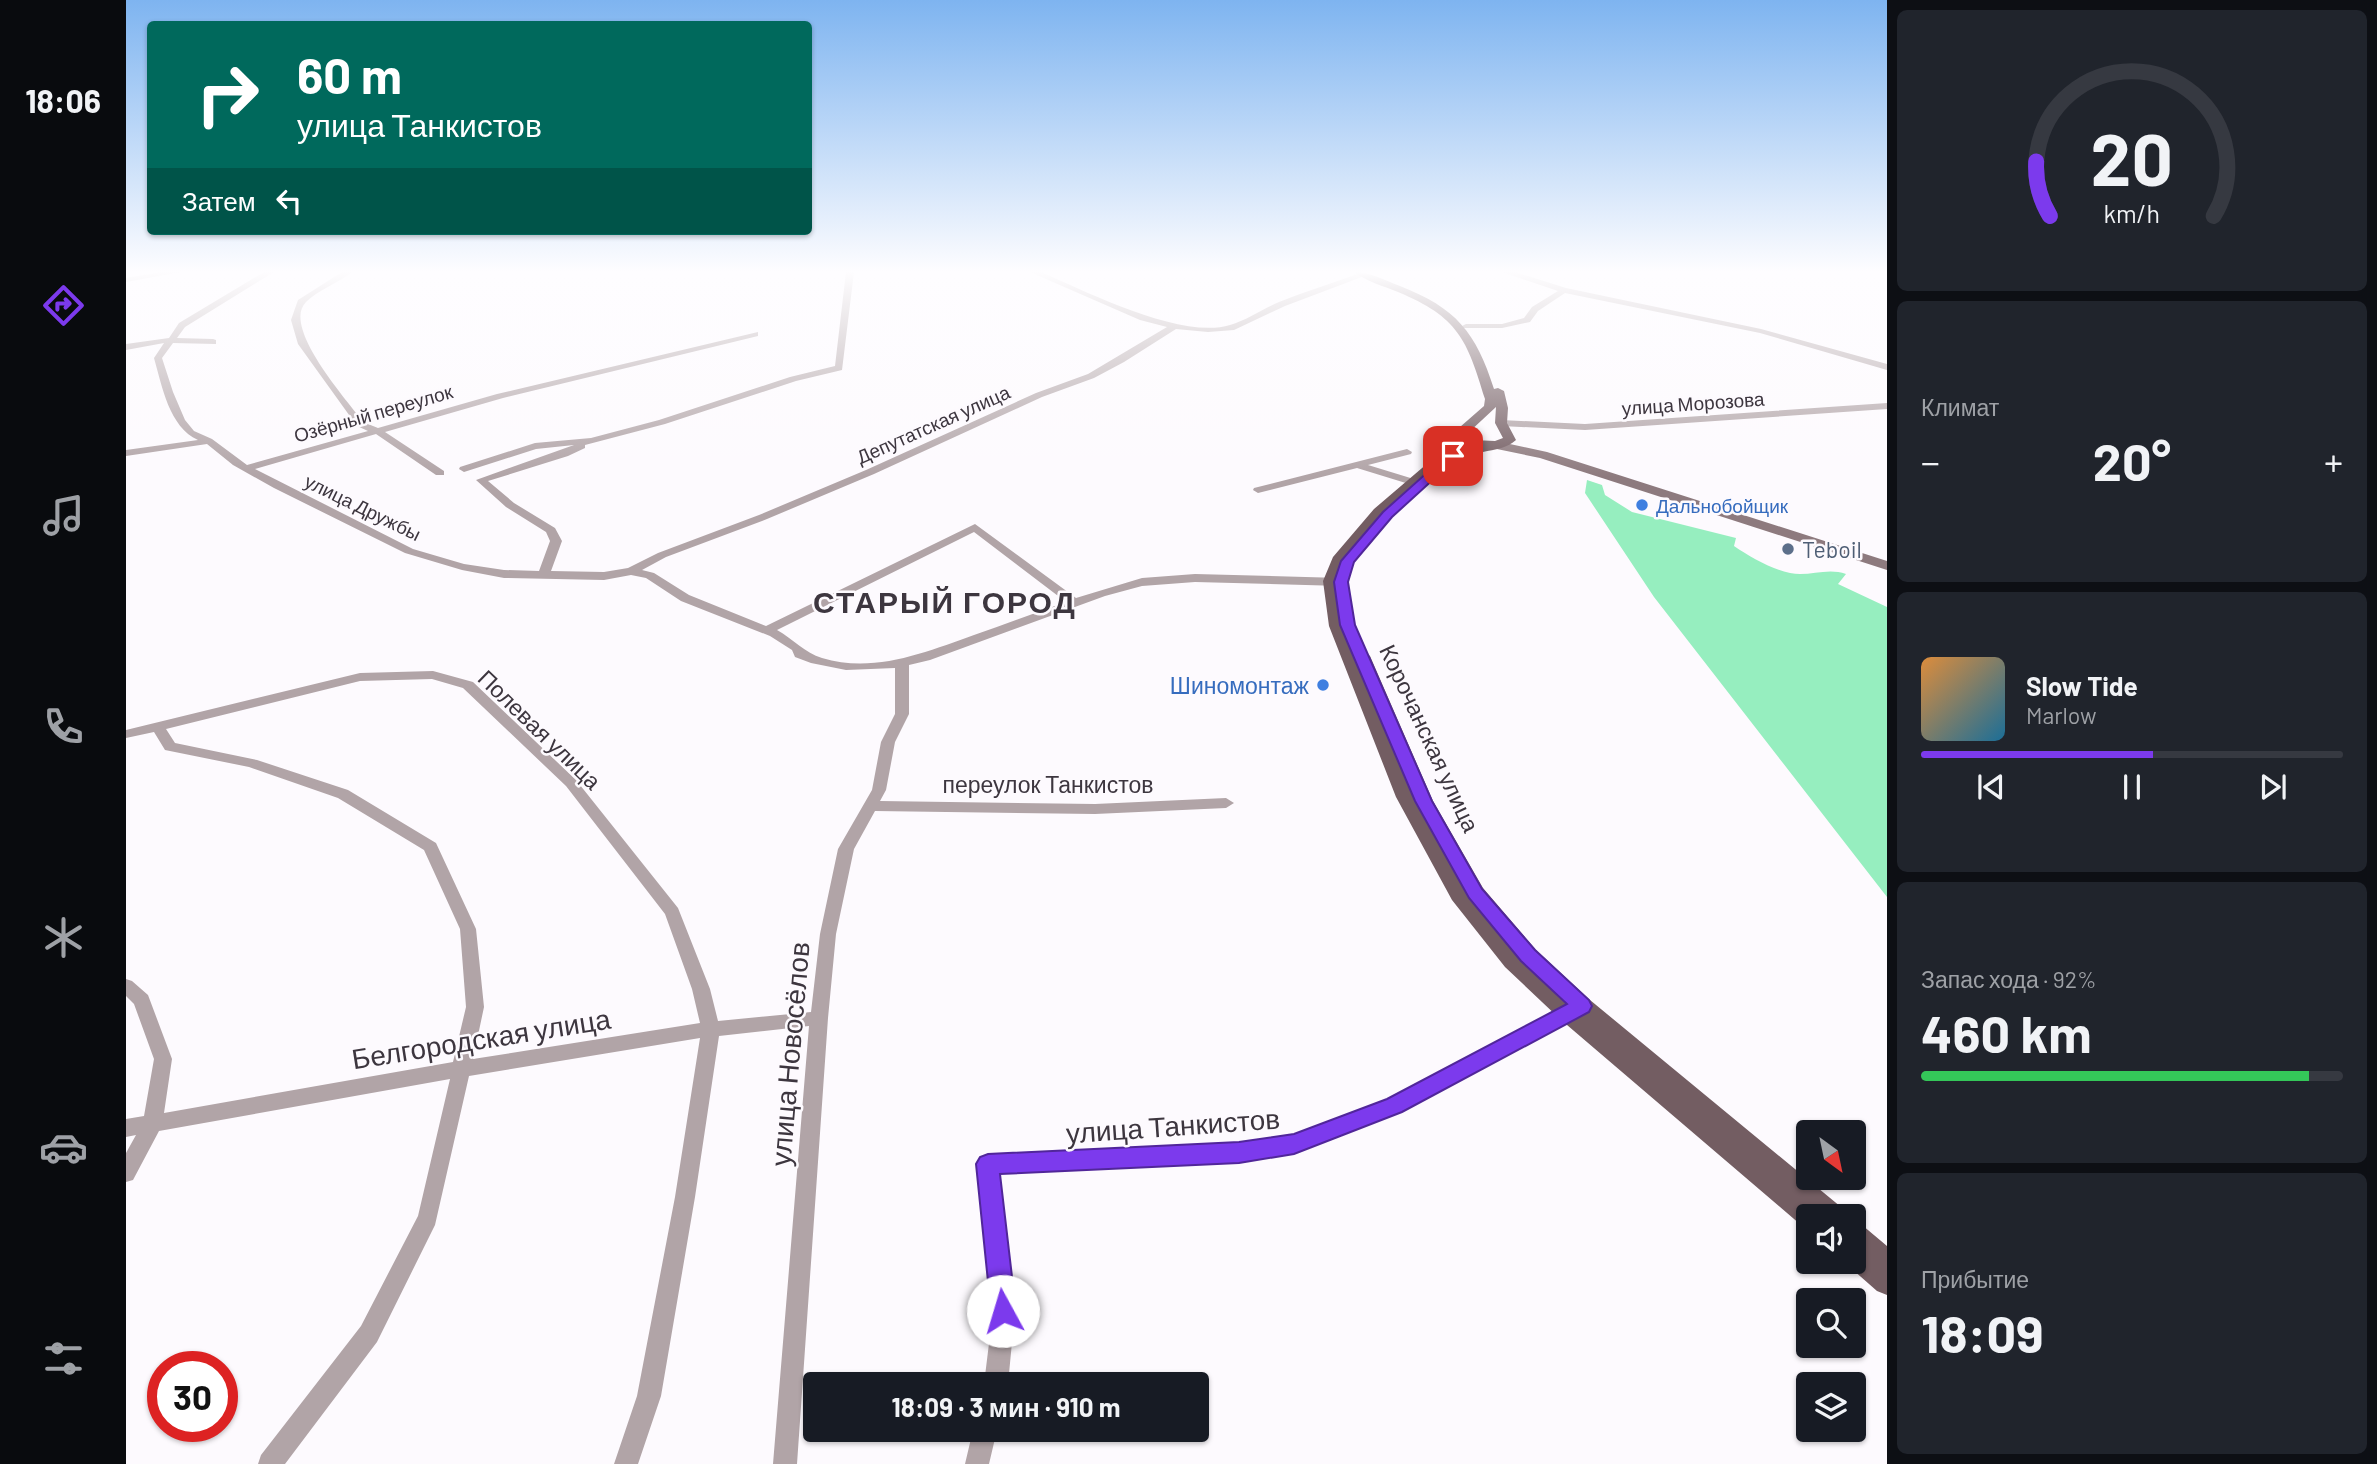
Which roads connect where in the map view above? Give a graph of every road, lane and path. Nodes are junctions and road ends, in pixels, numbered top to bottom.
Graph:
1 (167, 340) edge
2 (169, 340) edge
3 (176, 340) edge
4 (301, 340) edge
5 (729, 340) edge
6 (842, 340) edge
7 (1151, 340) edge
8 (1469, 340) edge
9 (1477, 340) edge
10 (1795, 340) edge
11 (213, 342) dead end
12 (126, 347) edge
13 (1887, 366) edge
14 (1887, 405) edge
15 (1505, 429) junction
16 (1467, 430) junction
17 (378, 431) junction
18 (209, 441) junction
19 (591, 441) junction
20 (1493, 445) junction
21 (1407, 452) dead end
22 (126, 453) edge
23 (1361, 466) junction
24 (247, 468) junction
25 (464, 469) dead end
26 (440, 473) dead end
27 (1413, 482) junction
28 (1258, 490) dead end
29 (1887, 558) edge
30 (1887, 566) edge
31 (631, 571) junction
32 (544, 575) junction
33 (1336, 581) junction
34 (1075, 603) junction
35 (767, 631) junction
36 (902, 663) junction
37 (157, 725) junction
38 (126, 734) edge
39 (1226, 803) dead end
40 (870, 806) junction
41 (126, 986) edge
42 (1575, 1010) junction
43 (818, 1018) junction
44 (711, 1029) junction
45 (463, 1069) junction
46 (153, 1123) junction
47 (126, 1128) edge
48 (126, 1173) edge
49 (1796, 1204) edge
50 (1817, 1204) edge
51 (1866, 1245) edge
52 (1887, 1263) edge
53 (1866, 1264) edge
54 (1887, 1282) edge
55 (997, 1372) edge
56 (982, 1442) edge
57 (270, 1464) edge
58 (626, 1464) edge
59 (785, 1464) edge
60 (977, 1464) edge

1 - 12 street
2 - 18 street, улица Дружбы
3 - 11 street
4 - 17 street
5 - 17 street, Озёрный переулок
6 - 19 street
7 - 31 street, Депутатская улица
8 - 16 main road
9 - 15 main road
10 - 13 street
14 - 15 street, улица Морозова
15 - 16 main road
15 - 20 main road
15 - 29 main road
16 - 20 main road
16 - 27 main road
17 - 24 street, Озёрный переулок
17 - 26 street
18 - 22 street
18 - 24 street, улица Дружбы
19 - 25 street
19 - 32 street
20 - 30 main road
20 - 33 main road
21 - 23 street
23 - 27 street
23 - 28 street
24 - 32 street, улица Дружбы
27 - 33 main road
31 - 32 street, улица Дружбы
31 - 35 street, улица Дружбы
33 - 34 street, улица Дружбы
33 - 42 main road, Корочанская улица
34 - 35 street
34 - 36 street, улица Дружбы
35 - 36 street, улица Дружбы
36 - 40 street, улица Новосёлов
37 - 38 street, Полевая улица
37 - 44 street, Полевая улица
37 - 45 street
39 - 40 street, переулок Танкистов
40 - 43 street, улица Новосёлов
41 - 46 street
42 - 49 main road, Корочанская улица
42 - 50 main road, Корочанская улица
42 - 55 street, улица Танкистов
43 - 44 street, Белгородская улица
43 - 59 street, улица Новосёлов
44 - 45 street, Белгородская улица
44 - 58 street
45 - 46 street, Белгородская улица
45 - 57 street
46 - 47 street, Белгородская улица
46 - 48 street
51 - 52 main road
53 - 54 main road
56 - 60 street

